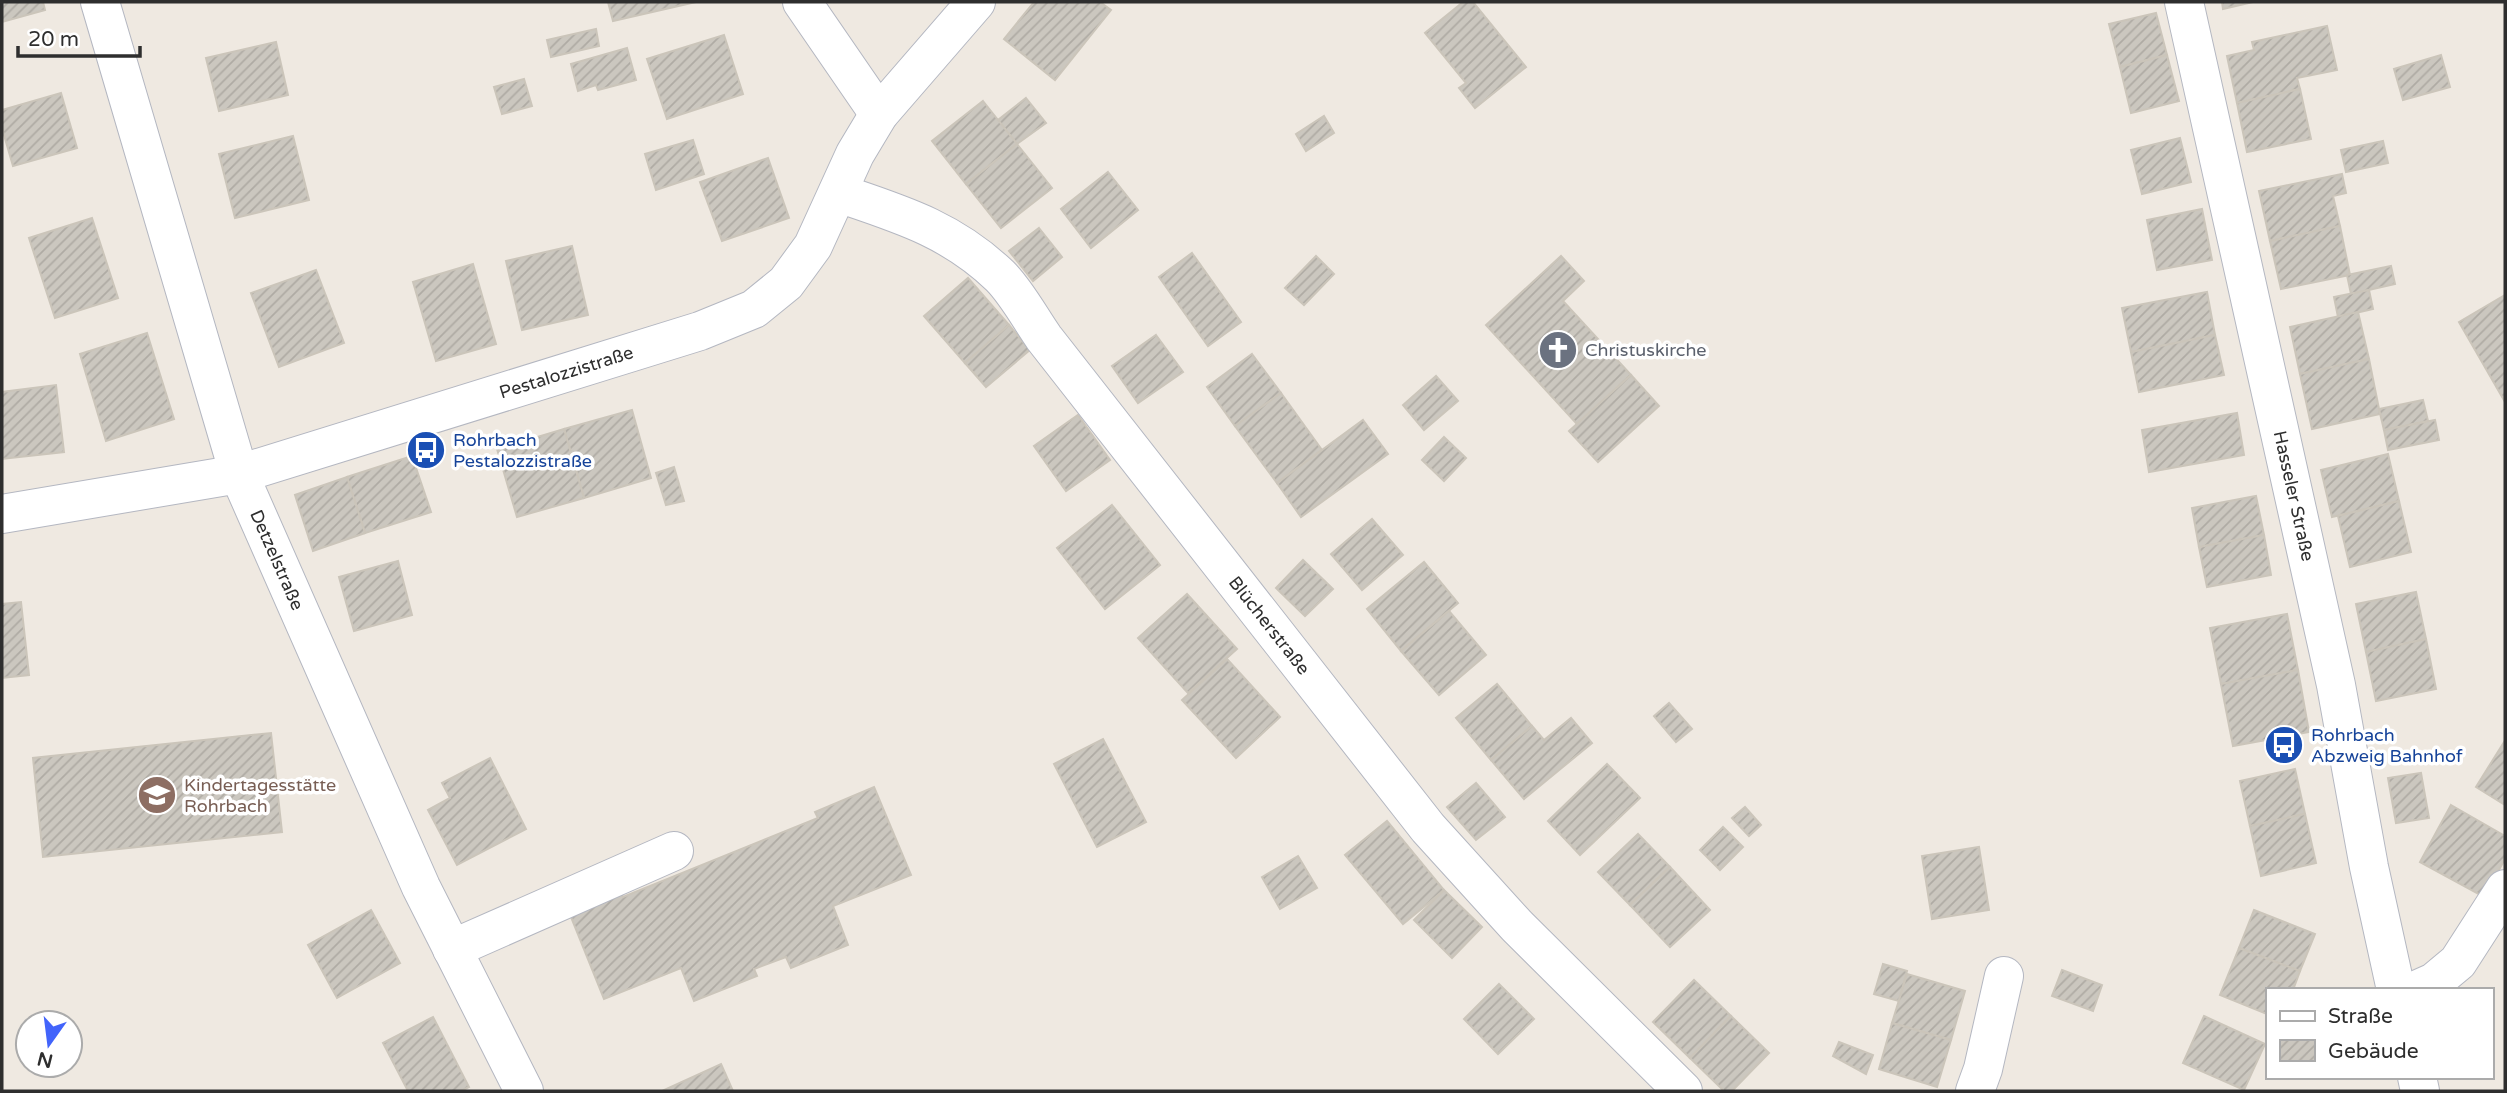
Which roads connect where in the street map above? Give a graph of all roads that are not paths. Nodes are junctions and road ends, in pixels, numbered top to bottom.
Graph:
1 (100, 2) edge
2 (802, 2) edge
3 (976, 2) edge
4 (2185, 2) edge
5 (880, 114) junction
6 (838, 192) junction
7 (239, 474) junction
8 (2, 514) edge
9 (674, 851) dead end
10 (2505, 889) edge
11 (452, 950) junction
12 (2004, 976) dead end
13 (2396, 988) edge
14 (2420, 988) edge
15 (524, 1091) edge
16 (1683, 1091) edge
17 (1975, 1091) edge

1 - 7 street, Detzelstraße
2 - 5 street
3 - 5 street, Pestalozzistraße
4 - 13 street, Hasseler Straße
5 - 6 street, Pestalozzistraße
6 - 7 street, Pestalozzistraße
6 - 16 street, Blücherstraße
7 - 8 street, Pestalozzistraße
7 - 11 street, Detzelstraße
9 - 11 street
10 - 14 street
11 - 15 street, Detzelstraße
12 - 17 street

